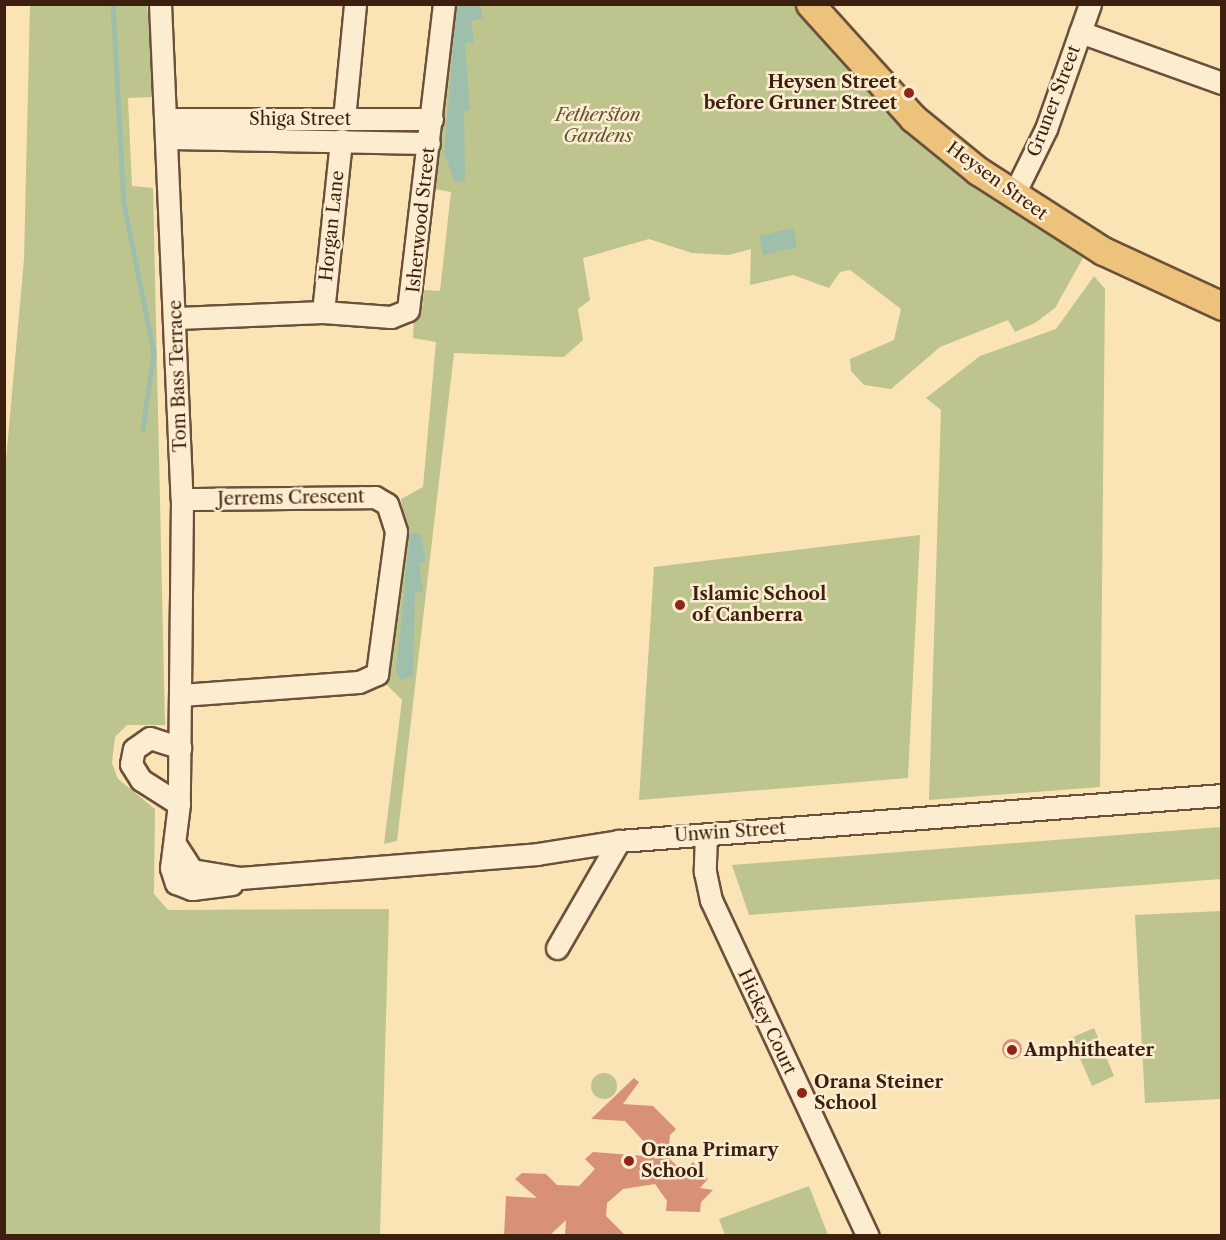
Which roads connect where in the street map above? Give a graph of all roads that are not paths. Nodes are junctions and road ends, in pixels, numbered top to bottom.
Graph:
1 (160, 4) edge
2 (356, 4) edge
3 (444, 4) edge
4 (810, 4) edge
5 (1090, 4) edge
6 (1080, 32) junction
7 (1221, 83) edge
8 (432, 119) junction
9 (169, 129) junction
10 (343, 130) junction
11 (429, 143) junction
12 (1013, 196) junction
13 (1221, 306) edge
14 (323, 312) junction
15 (177, 318) junction
16 (182, 499) junction
17 (182, 695) junction
18 (180, 748) junction
19 (1221, 795) edge
20 (179, 804) junction
21 (706, 834) junction
22 (619, 840) junction
23 (177, 847) joint
24 (557, 948) dead end
25 (868, 1236) edge

1 - 9 street, Tom Bass Terrace
2 - 10 street, Horgan Lane
3 - 8 street, Isherwood Street
4 - 12 main road, Heysen Street
5 - 6 street, Gruner Street
6 - 7 street
6 - 12 street, Gruner Street
8 - 10 street, Shiga Street
8 - 11 street, Isherwood Street
9 - 10 street, Shiga Street
9 - 15 street, Tom Bass Terrace
10 - 11 street, Shiga Street
10 - 14 street, Horgan Lane
11 - 14 street, Isherwood Street
12 - 13 main road, Heysen Street
14 - 15 street, Isherwood Street
15 - 16 street, Tom Bass Terrace
16 - 17 street, Tom Bass Terrace
16 - 17 street, Jerrems Crescent
17 - 18 street, Tom Bass Terrace
18 - 20 street, Tom Bass Terrace
18 - 20 street
19 - 21 street, Unwin Street
20 - 23 street, Tom Bass Terrace
21 - 22 street, Unwin Street
21 - 25 street, Hickey Court
22 - 23 street, Unwin Street
22 - 24 street

